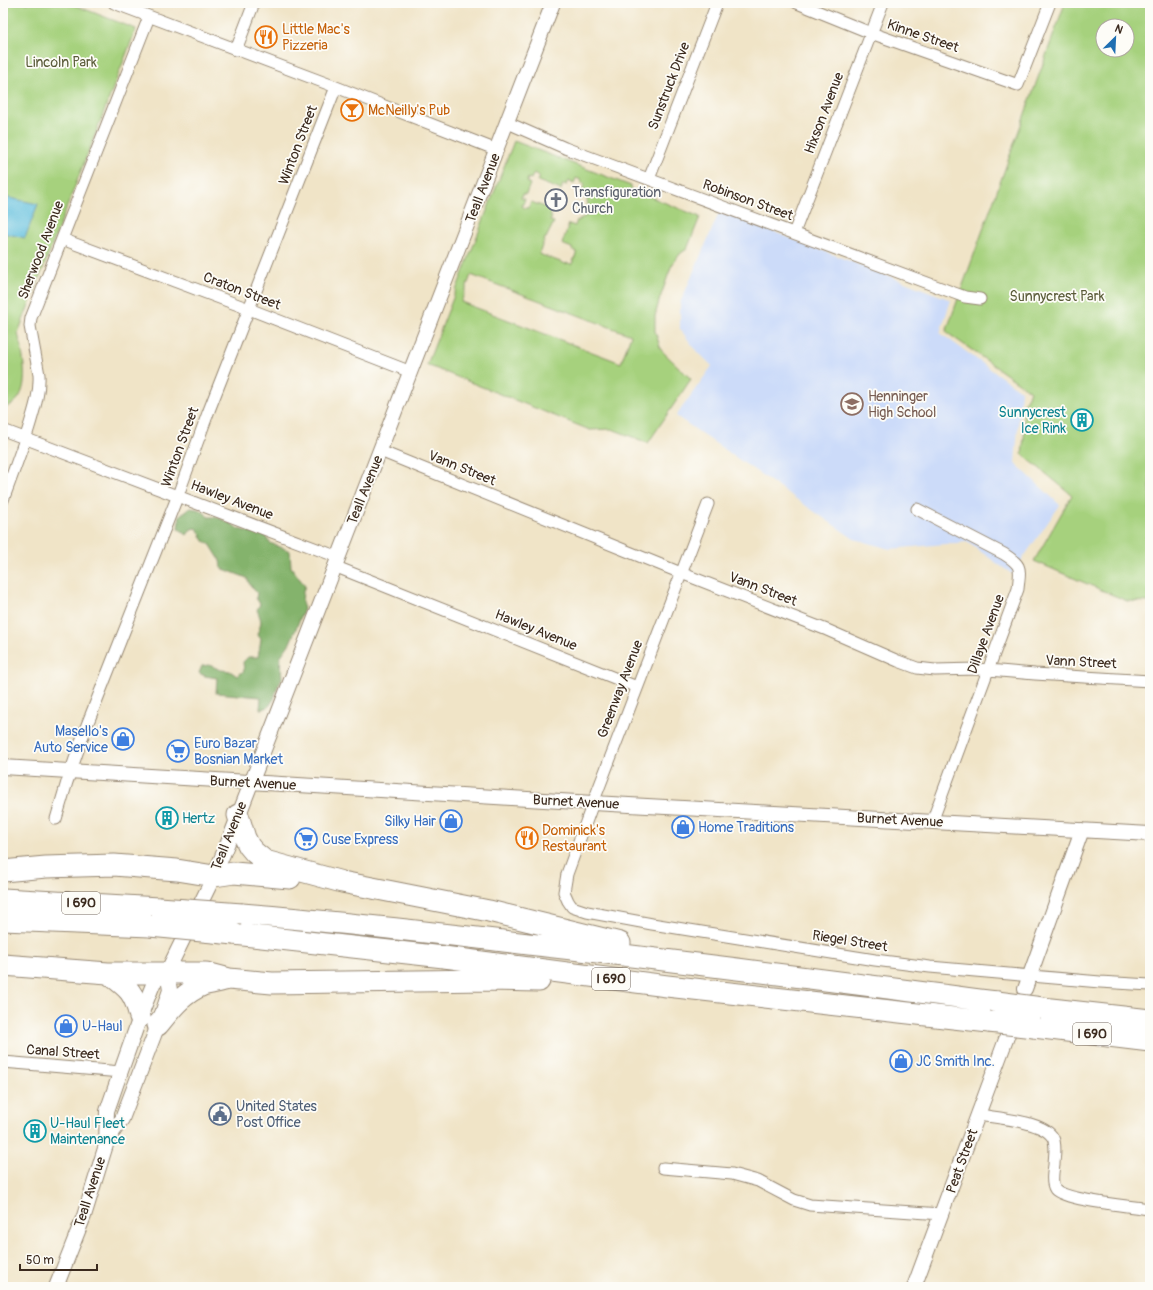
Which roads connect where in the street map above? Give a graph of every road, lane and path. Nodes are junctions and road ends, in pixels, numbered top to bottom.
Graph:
1 (114, 3) edge
2 (254, 3) edge
3 (553, 3) edge
4 (717, 3) edge
5 (796, 3) edge
6 (883, 3) edge
7 (1050, 3) edge
8 (149, 17) junction
9 (871, 33) junction
10 (236, 50) junction
11 (336, 87) junction
12 (508, 123) junction
13 (497, 150) junction
14 (649, 179) junction
15 (794, 233) junction
16 (62, 239) junction
17 (980, 299) dead end
18 (249, 309) junction
19 (411, 372) junction
20 (3, 430) edge
21 (25, 439) junction
22 (380, 451) junction
23 (178, 495) junction
24 (3, 500) edge
25 (708, 504) dead end
26 (917, 509) dead end
27 (336, 561) junction
28 (681, 573) junction
29 (989, 670) junction
30 (1150, 681) edge
31 (637, 687) junction
32 (3, 767) edge
33 (71, 772) junction
34 (251, 783) junction
35 (593, 803) junction
36 (238, 815) junction
37 (56, 819) dead end
38 (932, 822) junction
39 (1082, 830) junction
40 (1150, 834) edge
41 (3, 871) edge
42 (214, 876) junction
43 (342, 882) junction
44 (565, 886) joint
45 (3, 898) edge
46 (155, 917) junction
47 (3, 920) edge
48 (704, 964) junction
49 (3, 965) edge
50 (167, 972) junction
51 (108, 973) junction
52 (1030, 975) junction
53 (229, 979) junction
54 (1150, 985) edge
55 (667, 986) junction
56 (1025, 989) dead end
57 (1150, 1020) edge
58 (149, 1021) junction
59 (1008, 1034) dead end
60 (1150, 1041) edge
61 (3, 1062) edge
62 (121, 1072) junction
63 (979, 1115) junction
64 (106, 1142) junction
65 (664, 1168) dead end
66 (1150, 1209) edge
67 (942, 1214) junction
68 (56, 1287) edge
69 (914, 1287) edge

1 - 8 street
2 - 10 street
3 - 12 street, Teall Avenue
4 - 14 street, Sunstruck Drive
5 - 9 street, Kinne Street
6 - 9 street, Hixson Avenue
7 - 9 street, Kinne Street
8 - 10 street
8 - 16 street, Sherwood Avenue
9 - 15 street, Hixson Avenue
10 - 11 street
11 - 13 street
11 - 18 street, Winton Street
12 - 13 street, Teall Avenue
12 - 14 street, Robinson Street
13 - 19 street, Teall Avenue
14 - 15 street, Robinson Street
15 - 17 street, Robinson Street
16 - 18 street, Craton Street
16 - 21 street, Sherwood Avenue
18 - 19 street, Craton Street
18 - 23 street, Winton Street
19 - 22 street, Teall Avenue
20 - 21 street, Hawley Avenue
21 - 23 street, Hawley Avenue
21 - 24 street, Sherwood Avenue
22 - 27 street, Teall Avenue
22 - 28 street, Vann Street
23 - 27 street, Hawley Avenue
23 - 33 street, Winton Street
25 - 28 street, Greenway Avenue
26 - 29 street, Dillaye Avenue
27 - 31 street, Hawley Avenue
27 - 34 street, Teall Avenue
28 - 29 street, Vann Street
28 - 31 street, Greenway Avenue
29 - 30 street, Vann Street
29 - 38 street, Dillaye Avenue
31 - 35 street, Greenway Avenue
32 - 33 street, Burnet Avenue
33 - 34 street, Burnet Avenue
33 - 37 street, Winton Street
34 - 35 street, Burnet Avenue
34 - 36 street, Teall Avenue
35 - 38 street, Burnet Avenue
35 - 44 street, Greenway Avenue
36 - 42 street, Teall Avenue
36 - 43 highway
38 - 39 street, Burnet Avenue
39 - 40 street, Burnet Avenue
39 - 52 street
41 - 42 highway
42 - 43 highway
42 - 50 street, Teall Avenue
43 - 48 highway
44 - 52 street, Riegel Street
45 - 46 highway, I 690
46 - 47 highway, I 690
46 - 48 highway, I 690, bridge
46 - 55 highway, I 690, bridge
48 - 57 highway, I 690, bridge
49 - 51 highway
50 - 51 highway
50 - 53 highway
50 - 58 street, Teall Avenue
50 - 58 street, Teall Avenue
51 - 58 highway
52 - 54 street, Riegel Street
52 - 56 street
53 - 55 highway
53 - 58 highway
55 - 60 highway, I 690, bridge
58 - 62 street, Teall Avenue
58 - 64 street, Teall Avenue
59 - 63 street, Peat Street
61 - 62 street, Canal Street
62 - 64 street, Teall Avenue
63 - 66 street
63 - 67 street, Peat Street
64 - 68 street, Teall Avenue
65 - 67 street
67 - 69 street, Peat Street

